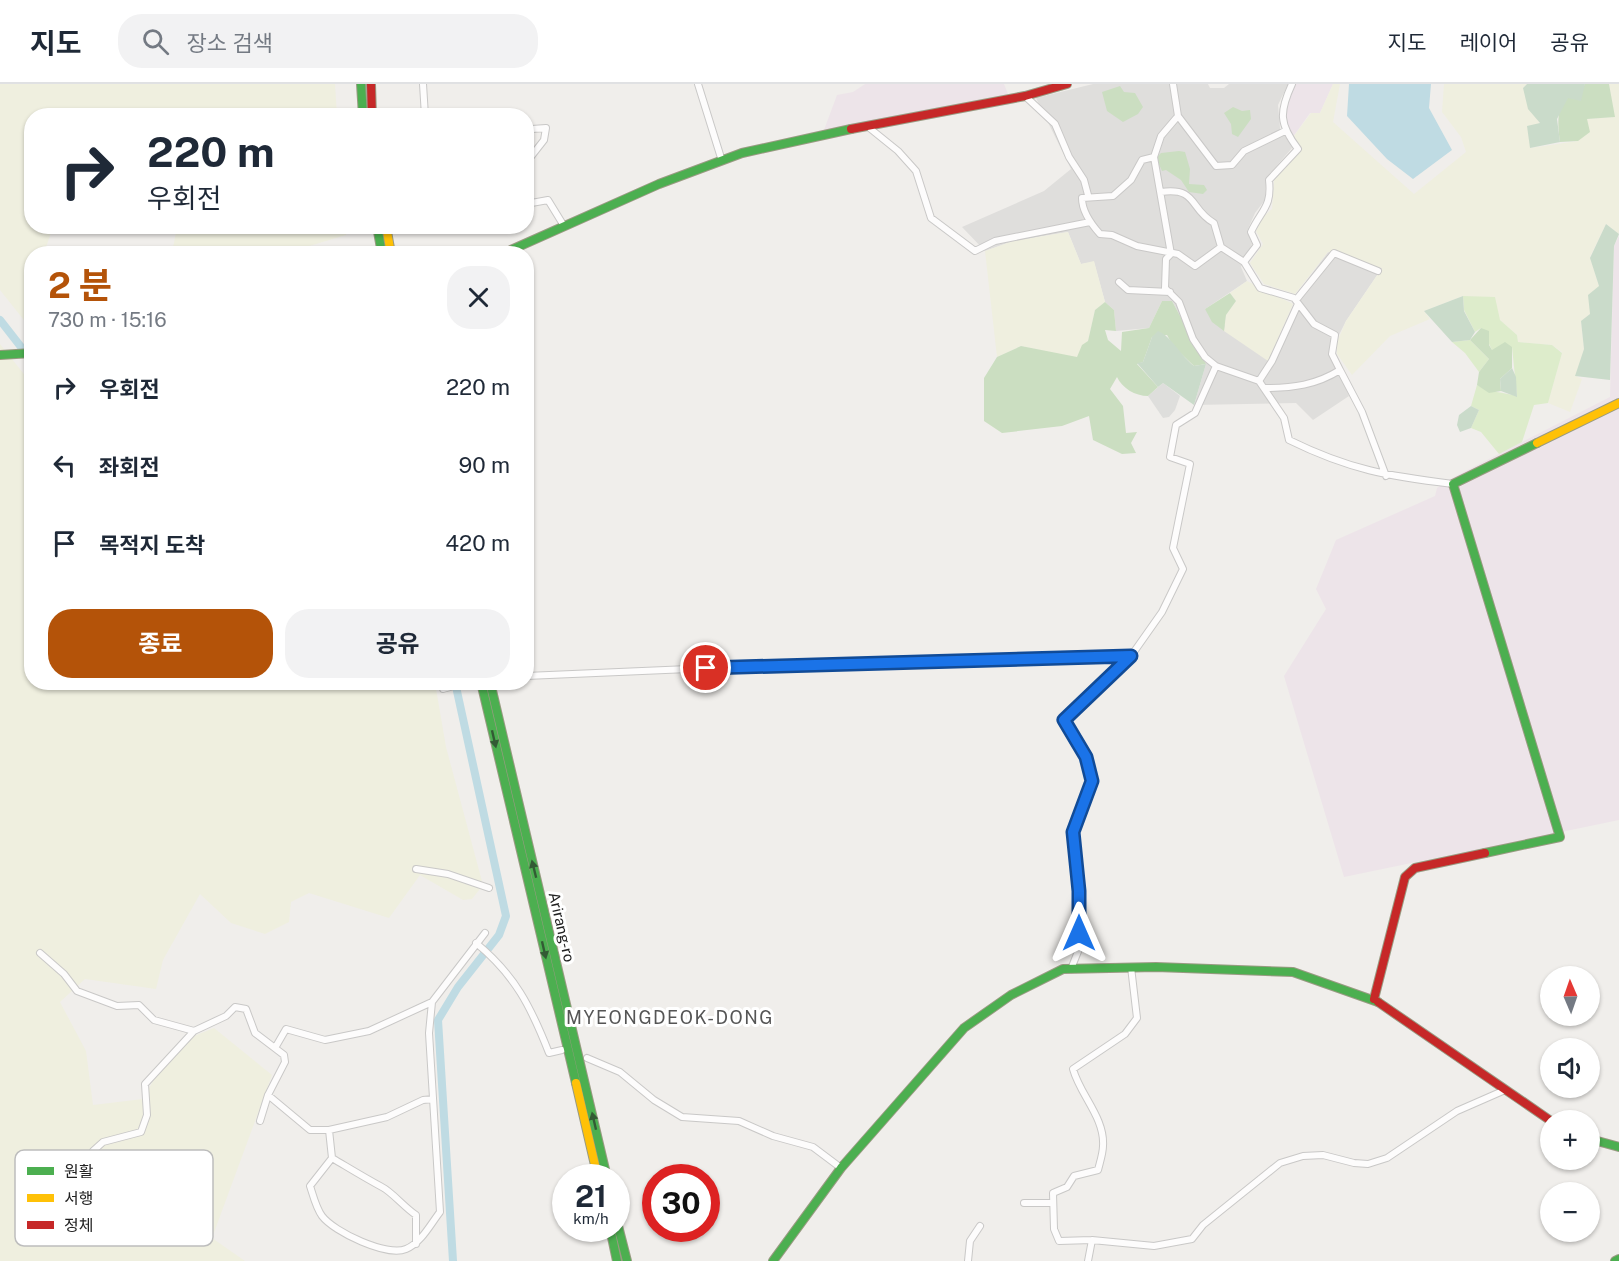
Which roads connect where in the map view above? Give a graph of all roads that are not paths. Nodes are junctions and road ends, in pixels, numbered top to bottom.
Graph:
1 (361, 84) edge
2 (371, 84) edge
3 (423, 84) edge
4 (698, 84) edge
5 (1067, 84) edge
6 (1173, 84) edge
7 (1292, 84) edge
8 (1025, 96) junction
9 (362, 108) edge
10 (372, 108) edge
11 (424, 108) edge
12 (1178, 116) junction
13 (867, 126) junction
14 (534, 129) edge
15 (1285, 131) junction
16 (534, 153) edge
17 (1154, 156) junction
18 (722, 161) junction
19 (1161, 192) junction
20 (1088, 195) junction
21 (534, 203) edge
22 (1090, 222) junction
23 (564, 226) junction
24 (520, 246) edge
25 (1221, 247) junction
26 (1171, 254) junction
27 (1244, 262) junction
28 (1378, 271) dead end
29 (1119, 282) dead end
30 (1170, 292) junction
31 (1297, 302) junction
32 (24, 354) edge
33 (0, 355) edge
34 (1216, 366) junction
35 (1340, 370) junction
36 (1259, 381) junction
37 (1265, 388) junction
38 (1619, 403) edge
39 (1386, 476) junction
40 (1453, 484) junction
41 (1131, 656) junction
42 (534, 676) edge
43 (483, 690) edge
44 (492, 690) edge
45 (416, 869) dead end
46 (489, 888) dead end
47 (485, 933) dead end
48 (479, 945) junction
49 (40, 953) dead end
50 (1131, 967) junction
51 (1071, 969) junction
52 (1374, 999) junction
53 (432, 1002) junction
54 (194, 1031) junction
55 (275, 1048) junction
56 (562, 1050) dead end
57 (587, 1058) dead end
58 (1505, 1090) junction
59 (268, 1095) junction
60 (433, 1098) junction
61 (1540, 1114) edge
62 (260, 1121) dead end
63 (329, 1130) junction
64 (1600, 1142) edge
65 (1619, 1147) edge
66 (94, 1150) edge
67 (332, 1158) junction
68 (595, 1164) edge
69 (604, 1164) edge
70 (841, 1168) junction
71 (1024, 1203) dead end
72 (1053, 1203) junction
73 (980, 1226) dead end
74 (1092, 1240) junction
75 (613, 1242) edge
76 (622, 1242) edge
77 (416, 1244) junction
78 (1619, 1259) edge
79 (617, 1261) edge
80 (627, 1261) edge
81 (773, 1261) edge
82 (968, 1261) edge
83 (1088, 1261) edge
84 (1615, 1261) edge

1 - 9 main road
2 - 10 main road
3 - 11 street
4 - 18 street
5 - 8 main road
6 - 12 street
7 - 15 street
8 - 13 main road
8 - 20 street
12 - 15 street
12 - 17 street
13 - 18 main road
13 - 22 street
14 - 16 street
15 - 27 street
17 - 19 street
17 - 20 street
18 - 23 main road
19 - 25 street
19 - 26 street
20 - 22 street
21 - 23 street
22 - 26 street
23 - 24 main road
25 - 26 street
25 - 27 street
26 - 30 street
27 - 31 street
28 - 31 street
29 - 30 street
30 - 34 street
31 - 35 street
31 - 36 street
32 - 33 main road
34 - 36 street
34 - 41 street
35 - 37 street
35 - 39 street
36 - 37 street
37 - 39 street
38 - 40 main road
39 - 40 street
40 - 52 main road
41 - 42 street
41 - 51 street
43 -> 68 main road, Arirang-ro
69 -> 44 main road, Arirang-ro
45 - 46 street
47 - 48 street
48 - 53 street
48 - 56 street
49 - 54 street
50 - 51 main road
50 - 52 main road
50 - 72 street
51 - 70 main road
52 - 58 main road
53 - 55 street
53 - 60 street
54 - 55 street
54 - 66 street
55 - 59 street
57 - 70 street
58 - 61 main road
58 - 74 street
59 - 62 street
59 - 63 street
60 - 63 street
60 - 77 street
63 - 67 street
64 - 65 main road
67 - 77 street
67 - 77 street
70 - 81 main road
71 - 72 street
72 - 74 street
73 - 82 street
74 - 83 street
75 - 79 main road
76 - 80 main road
78 - 84 main road

